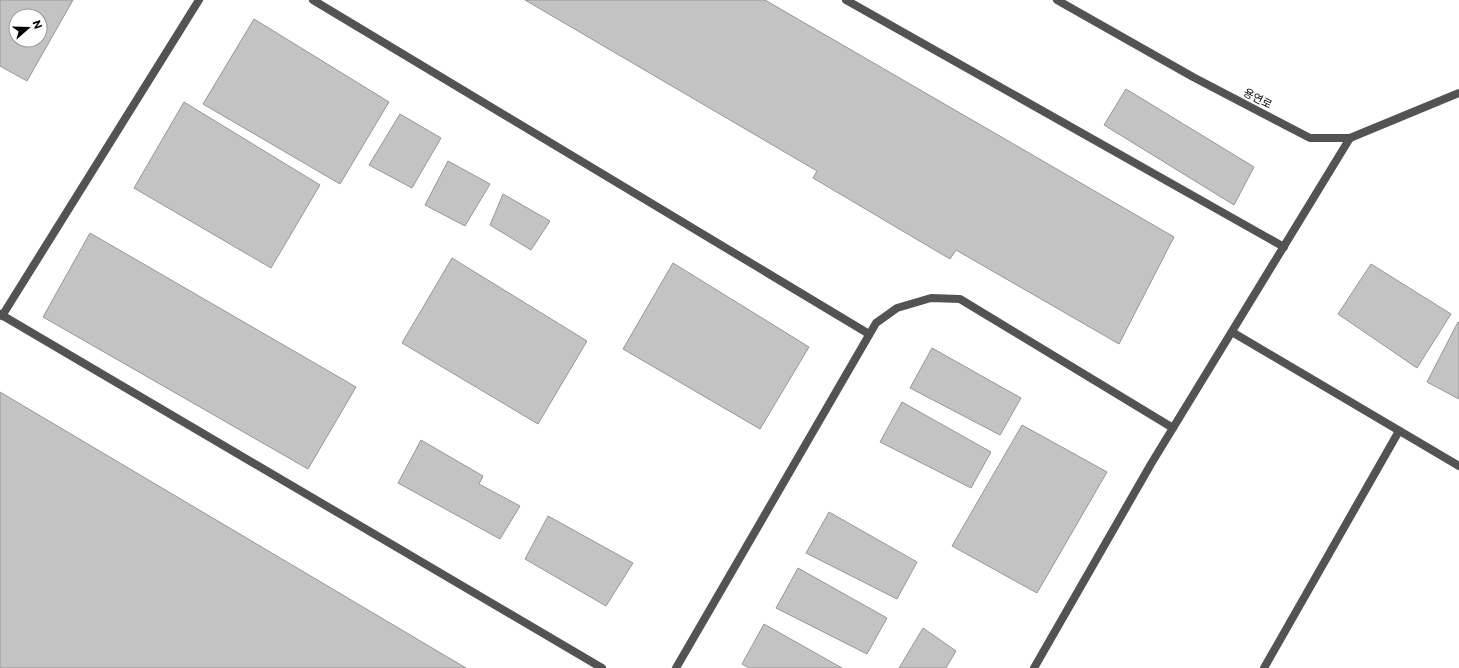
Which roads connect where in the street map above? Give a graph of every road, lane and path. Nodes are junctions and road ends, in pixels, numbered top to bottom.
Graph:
1 (199, 0) edge
2 (313, 0) edge
3 (846, 0) edge
4 (1057, 0) edge
5 (1459, 93) edge
6 (1350, 138) junction
7 (1284, 247) junction
8 (1, 315) edge
9 (1232, 332) junction
10 (869, 334) junction
11 (1173, 428) junction
12 (1399, 431) junction
13 (1459, 466) edge
14 (602, 668) edge
15 (676, 668) edge
16 (1034, 668) edge
17 (1264, 668) edge

1 - 8 lane
2 - 10 lane
3 - 7 lane
4 - 6 lane, 용연로
5 - 6 lane, 용연로
6 - 7 lane
7 - 9 lane
8 - 14 lane
9 - 11 lane
9 - 12 lane
10 - 11 lane
10 - 15 lane
11 - 16 lane
12 - 13 lane
12 - 17 lane

